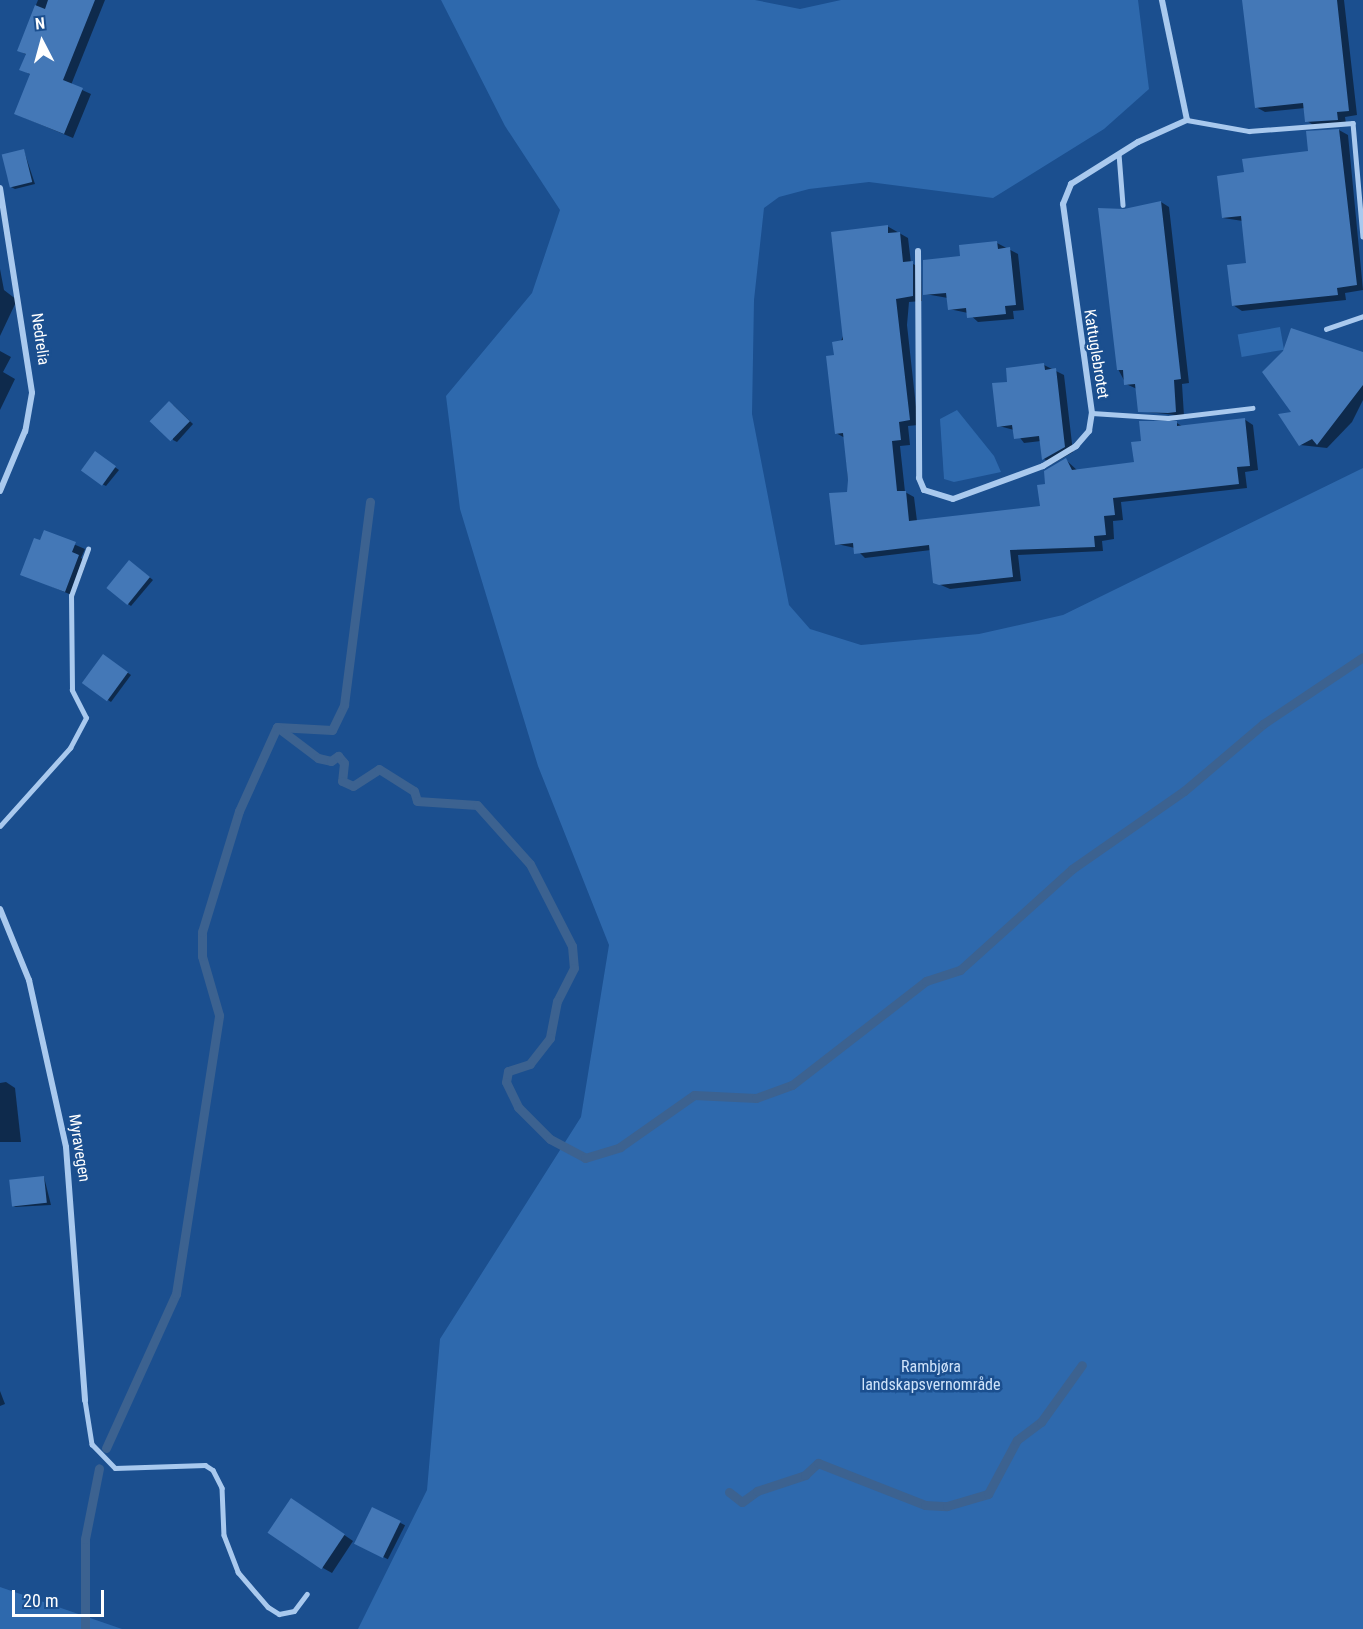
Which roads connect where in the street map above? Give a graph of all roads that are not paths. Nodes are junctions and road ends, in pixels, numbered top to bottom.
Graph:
1 (1162, 0) edge
2 (1187, 120) junction
3 (1119, 154) junction
4 (0, 188) edge
5 (1123, 205) dead end
6 (1363, 237) edge
7 (918, 251) dead end
8 (1363, 316) edge
9 (1326, 329) dead end
10 (1252, 408) dead end
11 (1092, 413) junction
12 (0, 491) edge
13 (88, 549) dead end
14 (0, 826) edge
15 (0, 909) edge
16 (85, 1400) joint
17 (307, 1594) dead end

1 - 2 street
2 - 3 street, Kattuglebrotet
2 - 6 lane
3 - 5 lane
3 - 11 street, Kattuglebrotet
4 - 12 street, Nedrelia
7 - 11 street, Kattuglebrotet
8 - 9 lane
10 - 11 lane
13 - 14 lane
15 - 16 street, Myravegen
16 - 17 lane

